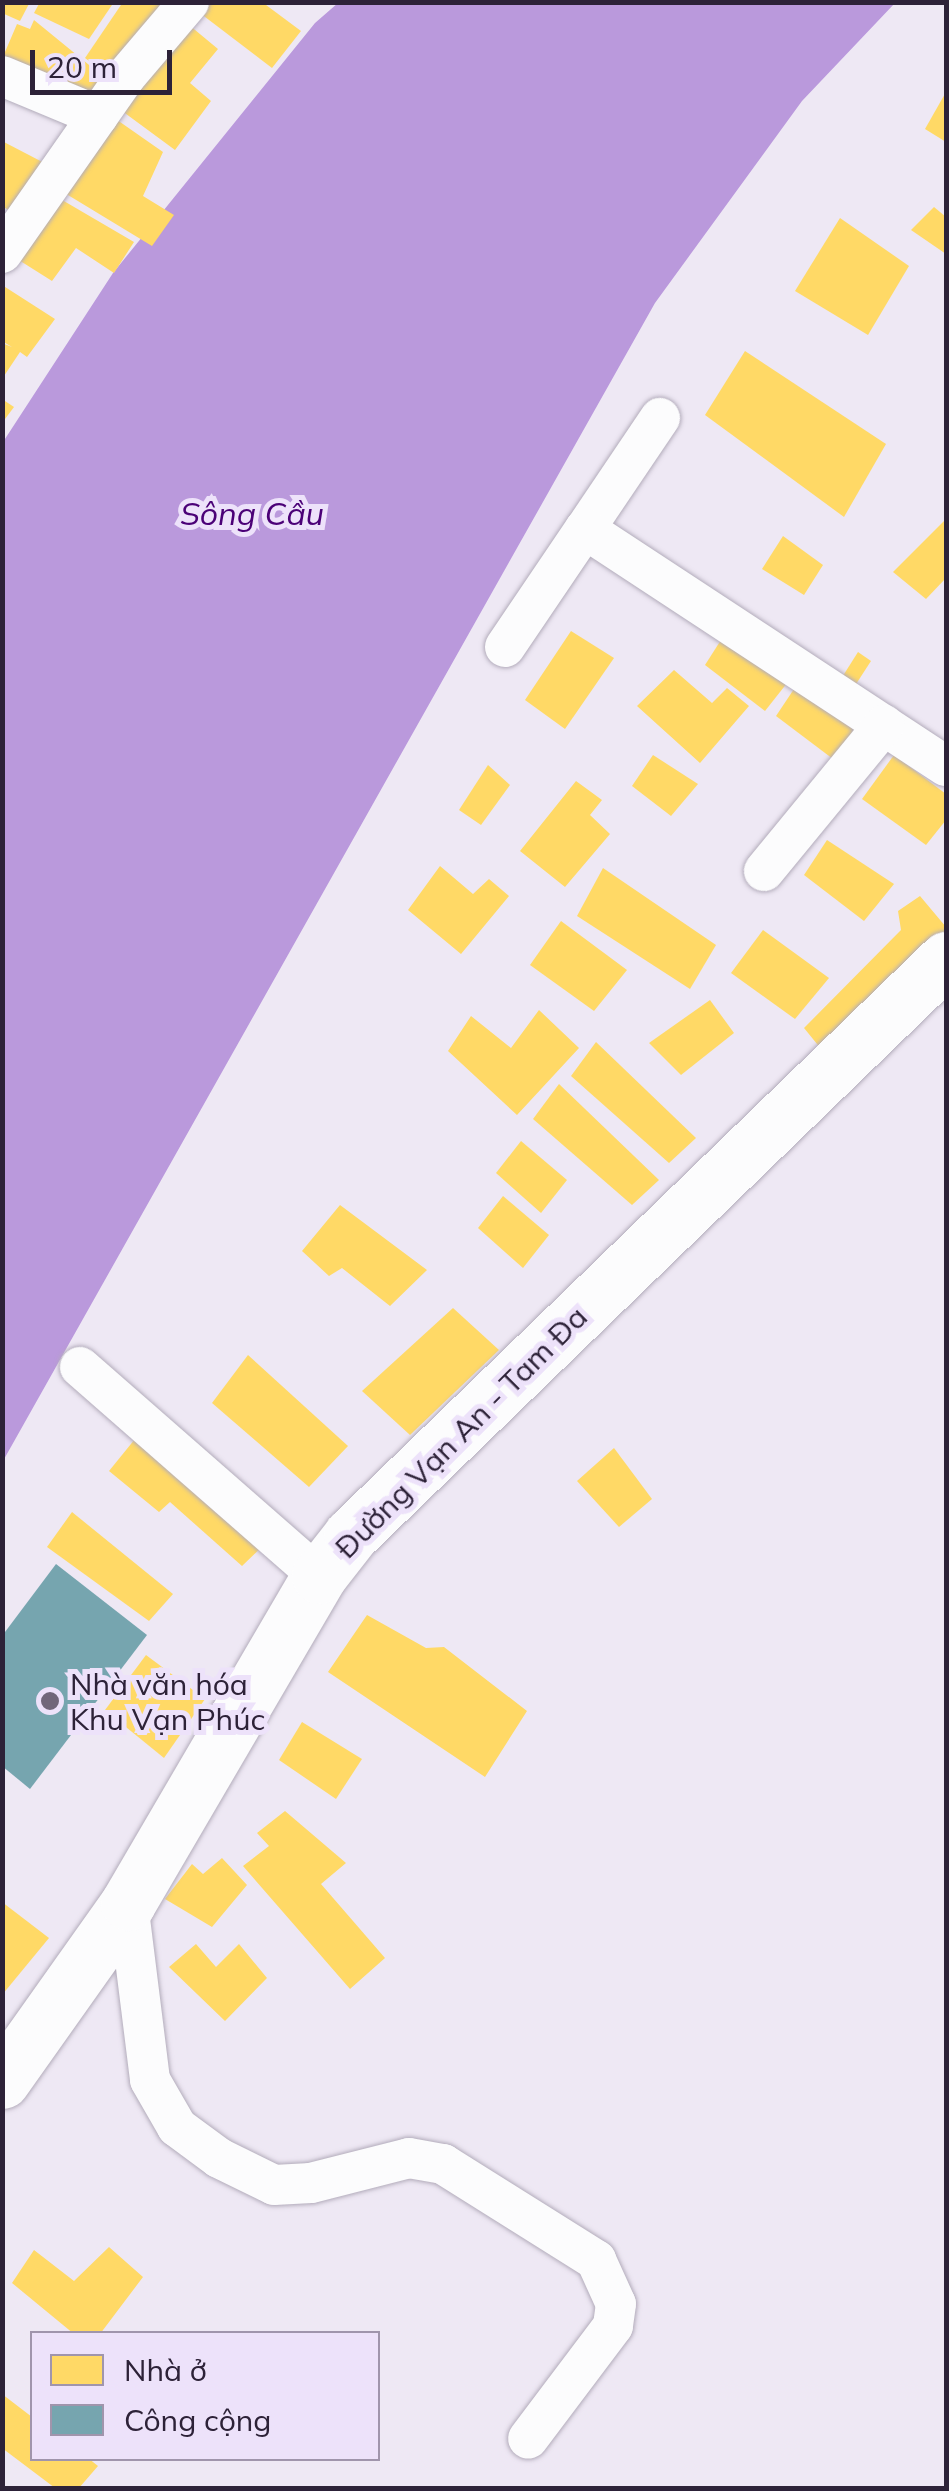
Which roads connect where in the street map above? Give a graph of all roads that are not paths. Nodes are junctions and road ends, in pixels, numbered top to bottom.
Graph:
1 (188, 2) edge
2 (2, 76) edge
3 (98, 116) junction
4 (2, 253) edge
5 (660, 418) dead end
6 (585, 529) junction
7 (505, 647) dead end
8 (884, 725) junction
9 (946, 766) edge
10 (764, 872) dead end
11 (946, 959) edge
12 (80, 1366) dead end
13 (319, 1576) junction
14 (128, 1904) junction
15 (11, 2050) edge
16 (528, 2439) dead end

1 - 3 street
2 - 3 street
3 - 4 street
5 - 6 street
6 - 7 street
6 - 8 street
8 - 9 street
8 - 10 street
11 - 13 main road, Đường Vạn An - Tam Đa
12 - 13 street
13 - 14 main road, Đường Vạn An - Tam Đa
14 - 15 main road, Đường Vạn An - Tam Đa
14 - 16 street

